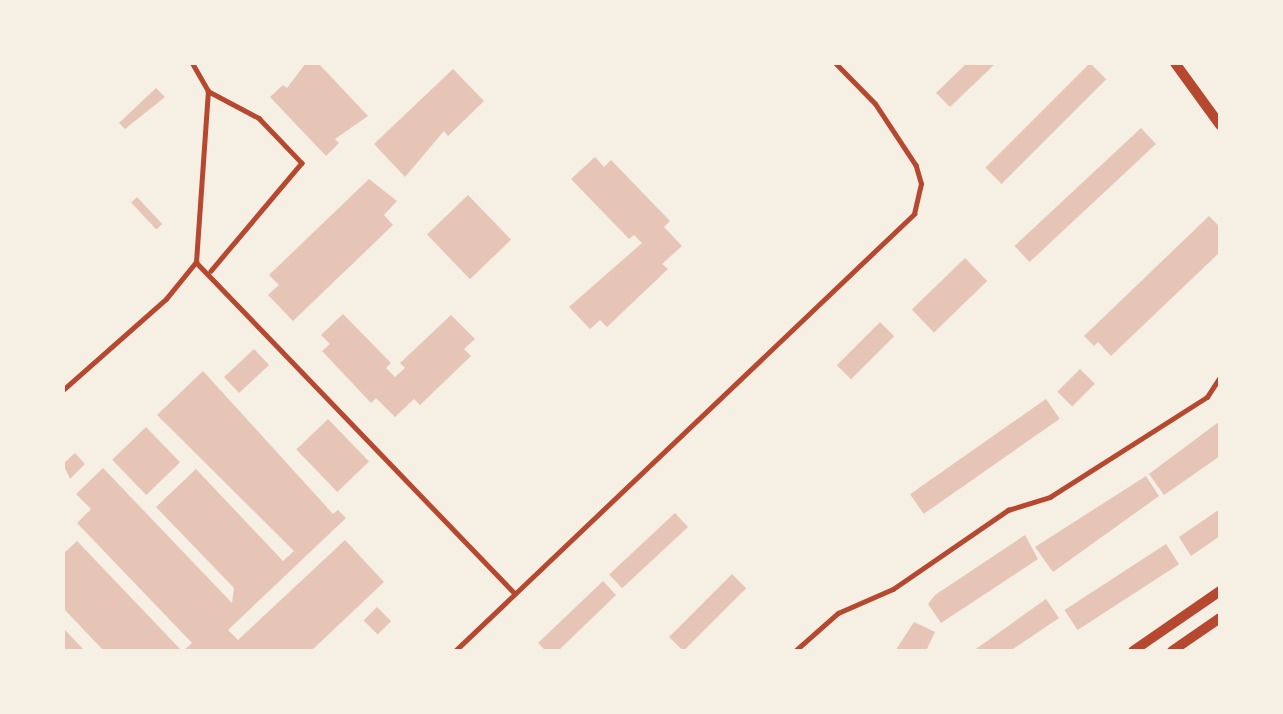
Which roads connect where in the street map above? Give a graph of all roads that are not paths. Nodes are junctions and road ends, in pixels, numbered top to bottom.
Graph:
1 (192, 63) edge
2 (835, 63) edge
3 (1175, 63) edge
4 (208, 92) junction
5 (1220, 125) edge
6 (196, 262) junction
7 (211, 271) junction
8 (1220, 377) edge
9 (63, 390) edge
10 (1220, 591) edge
11 (515, 593) junction
12 (1220, 618) edge
13 (455, 651) edge
14 (795, 651) edge
15 (1133, 651) edge
16 (1172, 651) edge

1 - 4 lane
2 - 11 lane
3 - 5 street
4 - 6 lane
4 - 7 lane
6 - 7 lane
6 - 9 lane
7 - 11 lane
8 - 14 lane
10 - 15 street
11 - 13 lane
12 - 16 street

